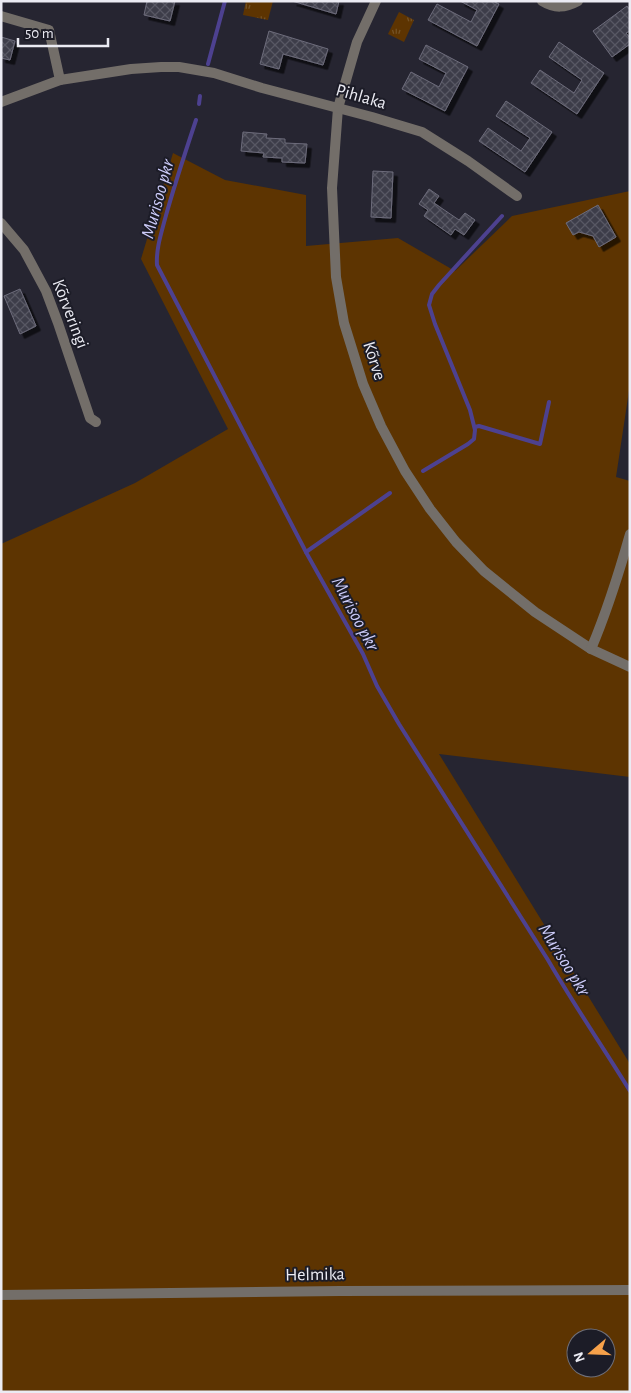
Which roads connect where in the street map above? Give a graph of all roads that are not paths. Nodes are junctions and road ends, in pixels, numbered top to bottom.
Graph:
1 (376, 1) edge
2 (542, 1) edge
3 (578, 1) edge
4 (1, 16) edge
5 (60, 80) junction
6 (1, 102) edge
7 (338, 108) junction
8 (517, 196) dead end
9 (1, 223) edge
10 (96, 422) dead end
11 (630, 534) edge
12 (591, 649) junction
13 (630, 667) edge
14 (630, 1290) edge
15 (1, 1295) edge

1 - 7 street, Kõrve
2 - 3 street
4 - 5 street
5 - 6 street, Pihlaka
5 - 7 street, Pihlaka
7 - 8 street, Pihlaka
7 - 12 street, Kõrve
9 - 10 street, Kõrveringi
11 - 12 street
12 - 13 street, Kõrve
14 - 15 street, Helmika

